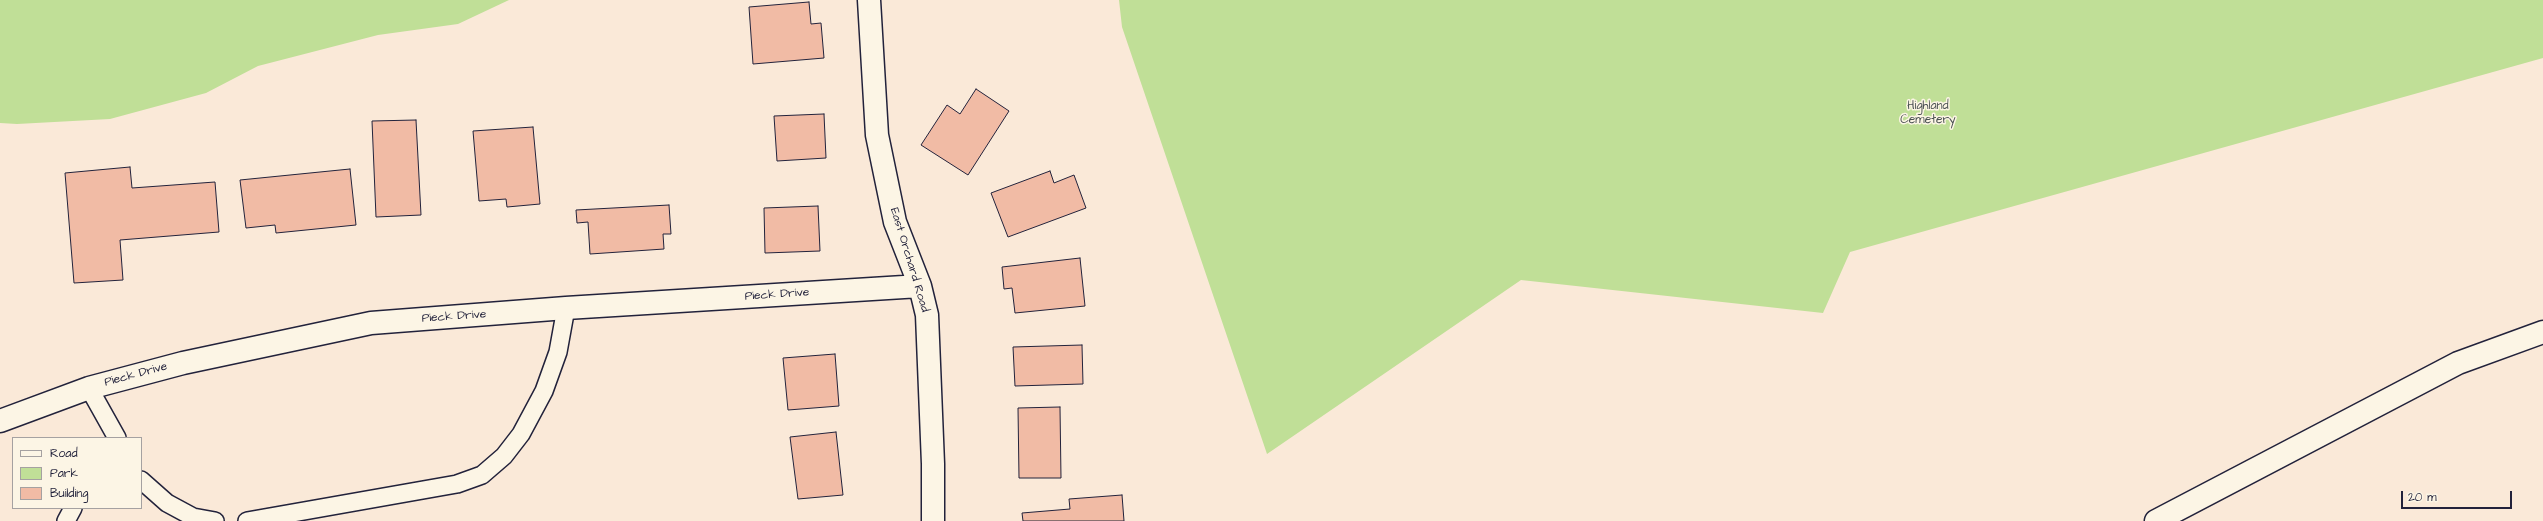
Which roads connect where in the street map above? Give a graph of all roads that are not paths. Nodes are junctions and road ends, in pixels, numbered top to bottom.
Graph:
1 (869, 0) edge
2 (920, 286) junction
3 (566, 308) junction
4 (2543, 332) edge
5 (89, 388) junction
6 (0, 421) edge
7 (115, 437) edge
8 (142, 481) edge
9 (72, 509) edge
10 (66, 521) edge
11 (215, 521) edge
12 (247, 521) edge
13 (933, 521) edge
14 (2156, 521) edge

1 - 2 main road, East Orchard Road
2 - 3 main road, Pieck Drive
2 - 13 main road, East Orchard Road
3 - 5 main road, Pieck Drive
3 - 12 lane
4 - 14 main road
5 - 6 main road, Pieck Drive
5 - 7 lane
8 - 11 lane
9 - 10 lane

